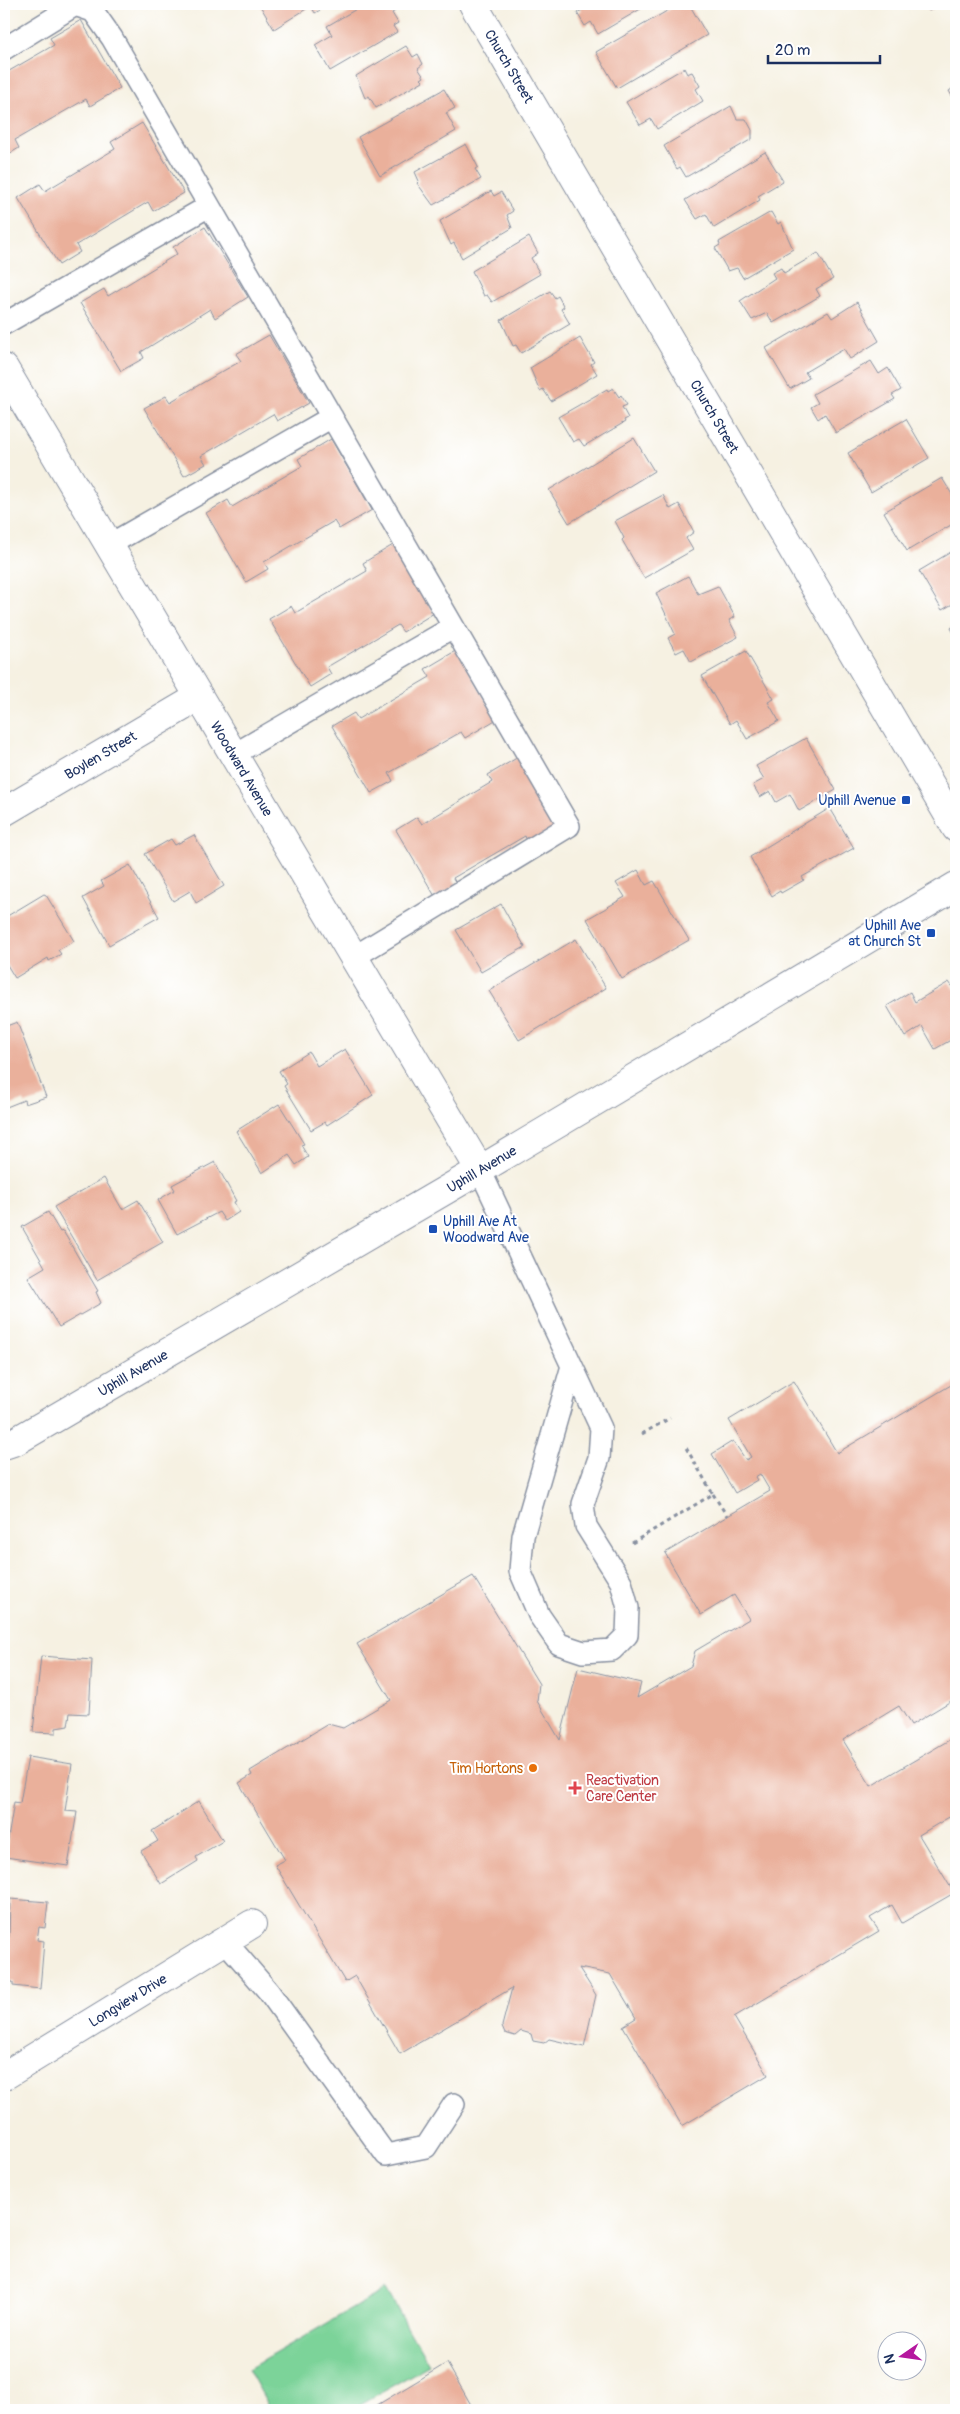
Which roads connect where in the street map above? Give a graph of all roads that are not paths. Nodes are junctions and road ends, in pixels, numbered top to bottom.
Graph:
1 (473, 4) edge
2 (4, 49) edge
3 (209, 206) junction
4 (4, 324) edge
5 (4, 368) edge
6 (332, 417) junction
7 (109, 545) junction
8 (453, 627) junction
9 (199, 697) junction
10 (233, 755) junction
11 (4, 812) edge
12 (956, 828) edge
13 (956, 886) edge
14 (354, 957) junction
15 (480, 1170) junction
16 (572, 1366) junction
17 (4, 1445) edge
18 (252, 1924) dead end
19 (225, 1941) junction
20 (4, 2076) edge
21 (454, 2104) dead end

1 - 12 street, Church Street
2 - 3 lane
3 - 4 lane
3 - 6 lane
5 - 7 street, Woodward Avenue
6 - 7 lane
6 - 8 lane
7 - 9 street, Woodward Avenue
8 - 10 lane
8 - 14 lane
9 - 10 street, Woodward Avenue
9 - 11 street, Boylen Street
10 - 14 street, Woodward Avenue
13 - 15 street, Uphill Avenue
14 - 15 street, Woodward Avenue
15 - 16 lane
15 - 17 street, Uphill Avenue
16 - 16 lane
18 - 19 street, Longview Drive
19 - 20 street, Longview Drive
19 - 21 lane

